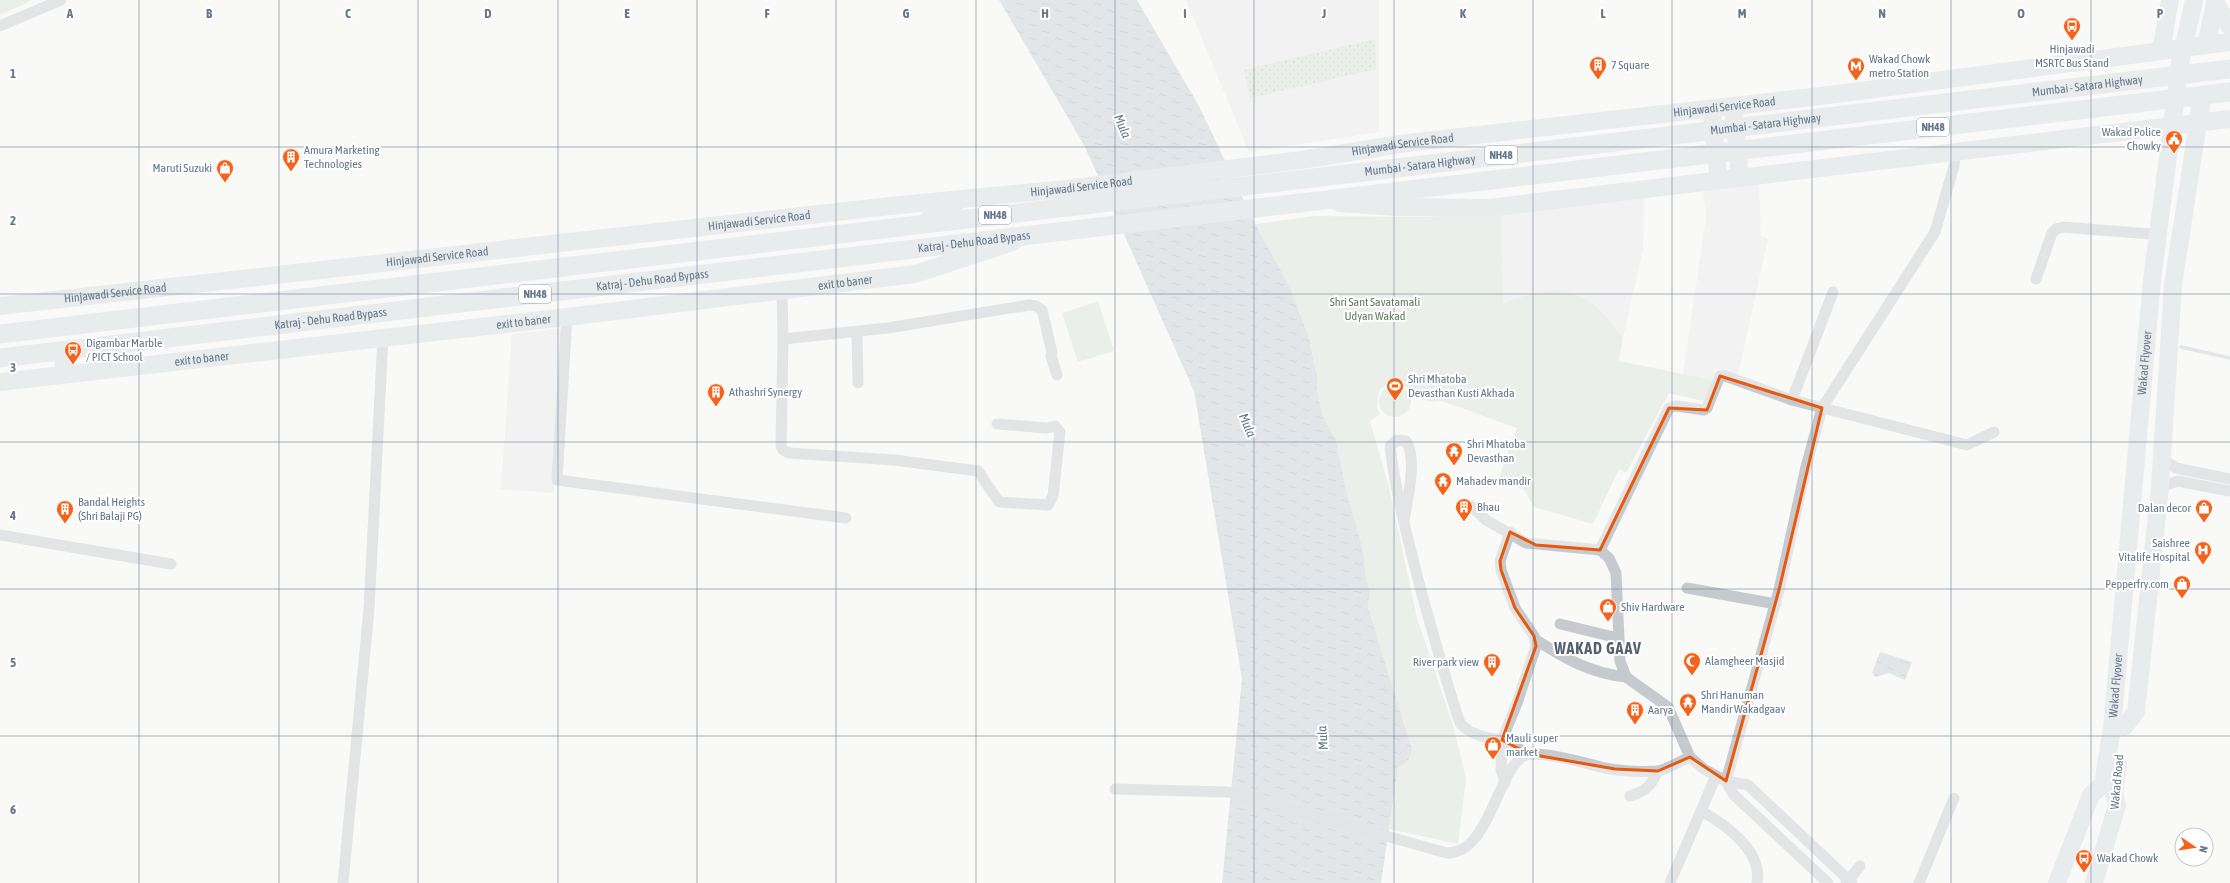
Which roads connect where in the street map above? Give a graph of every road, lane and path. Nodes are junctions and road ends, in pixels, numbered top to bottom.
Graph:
1 (61, 0) edge
2 (2170, 0) edge
3 (2194, 0) edge
4 (2211, 1) edge
5 (0, 26) edge
6 (2230, 27) edge
7 (2230, 42) edge
8 (2206, 45) junction
9 (2161, 51) junction
10 (2230, 69) edge
11 (2230, 92) edge
12 (2202, 96) junction
13 (1733, 106) junction
14 (1711, 109) junction
15 (2230, 119) edge
16 (2198, 123) junction
17 (2156, 128) junction
18 (1955, 152) junction
19 (1740, 178) junction
20 (1302, 179) joint
21 (1718, 180) junction
22 (1066, 197) junction
23 (959, 200) junction
24 (1309, 202) junction
25 (923, 224) junction
26 (1041, 233) junction
27 (2150, 234) junction
28 (2036, 279) dead end
29 (2143, 284) junction
30 (2173, 285) junction
31 (782, 290) junction
32 (1833, 292) dead end
33 (0, 306) edge
34 (567, 317) junction
35 (857, 331) junction
36 (0, 334) edge
37 (383, 337) junction
38 (783, 339) junction
39 (62, 351) junction
40 (0, 358) edge
41 (66, 374) junction
42 (1057, 375) dead end
43 (0, 382) edge
44 (858, 383) dead end
45 (1792, 400) junction
46 (1822, 408) junction
47 (997, 424) dead end
48 (1994, 432) dead end
49 (2162, 458) junction
50 (2230, 479) edge
51 (2160, 488) junction
52 (2230, 491) edge
53 (1471, 506) dead end
54 (846, 518) dead end
55 (1404, 521) junction
56 (1510, 532) junction
57 (0, 536) edge
58 (1600, 550) junction
59 (171, 564) dead end
60 (1687, 588) dead end
61 (1776, 604) junction
62 (1560, 624) dead end
63 (1618, 638) junction
64 (1536, 640) junction
65 (1626, 677) junction
66 (2121, 698) junction
67 (2118, 727) junction
68 (1502, 740) junction
69 (1529, 754) junction
70 (1690, 757) junction
71 (1658, 771) junction
72 (1721, 779) junction
73 (1505, 783) junction
74 (1115, 789) dead end
75 (1630, 796) dead end
76 (1954, 798) dead end
77 (1701, 811) junction
78 (1860, 866) dead end
79 (1849, 882) edge
80 (343, 883) edge
81 (1670, 883) edge
82 (1757, 883) edge
83 (1828, 883) edge
84 (1918, 883) edge
85 (2057, 883) edge
86 (2094, 883) edge

1 - 5 street
2 - 9 main road
3 - 66 main road, Wakad Flyover
4 - 6 main road
4 - 8 main road
4 - 66 main road, Wakad Flyover
7 - 8 main road, Hinjawadi Service Road
8 - 9 main road, Hinjawadi Service Road
9 - 13 main road, Hinjawadi Service Road
10 - 20 highway, Mumbai - Satara Highway / NH48
11 - 12 highway, Mumbai - Satara Highway / NH48
12 - 16 highway
12 - 24 highway, Mumbai - Satara Highway / NH48
13 - 14 main road, Hinjawadi Service Road
13 - 19 main road
14 - 21 main road
14 - 22 main road, Hinjawadi Service Road
15 - 16 main road
16 - 17 main road
16 - 30 main road
17 - 18 main road
17 - 27 main road
18 - 19 main road
18 - 46 street
19 - 21 main road
20 - 22 highway, Katraj - Dehu Road Bypass / NH48
21 - 24 main road
22 - 23 main road, Hinjawadi Service Road
22 - 25 highway, Katraj - Dehu Road Bypass / NH48
23 - 25 highway
23 - 33 main road, Hinjawadi Service Road
24 - 26 highway, Katraj - Dehu Road Bypass / NH48
25 - 36 highway, Katraj - Dehu Road Bypass / NH48
26 - 31 main road, exit to baner
26 - 39 highway, Katraj - Dehu Road Bypass / NH48
27 - 28 street
27 - 29 main road
29 - 30 main road
29 - 67 main road
30 - 49 main road
31 - 34 main road, exit to baner
31 - 38 street
32 - 45 street
34 - 37 main road, exit to baner
34 - 54 street
35 - 38 street
35 - 42 street
35 - 44 street
37 - 41 main road, exit to baner
37 - 80 street
38 - 47 street
39 - 40 highway, Katraj - Dehu Road Bypass / NH48
39 - 41 highway
41 - 43 main road, exit to baner
45 - 46 street
45 - 58 street
46 - 48 street
46 - 61 street
49 - 50 street
49 - 51 main road
51 - 52 street
51 - 67 main road
53 - 56 street
55 - 55 street
55 - 68 street
56 - 58 street
56 - 64 street
57 - 59 street
58 - 63 street
60 - 61 street
61 - 72 street
62 - 63 street
63 - 65 street
64 - 65 street
64 - 68 street
65 - 70 street
66 - 67 main road, Wakad Flyover
67 - 85 main road, Wakad Road
67 - 86 main road, Wakad Road
68 - 69 street
68 - 73 street
69 - 71 street
69 - 73 street
70 - 71 street
70 - 72 street
71 - 75 street
72 - 77 street
72 - 79 street
72 - 83 street
73 - 74 street
76 - 84 street
77 - 81 street
77 - 82 street
78 - 79 street

